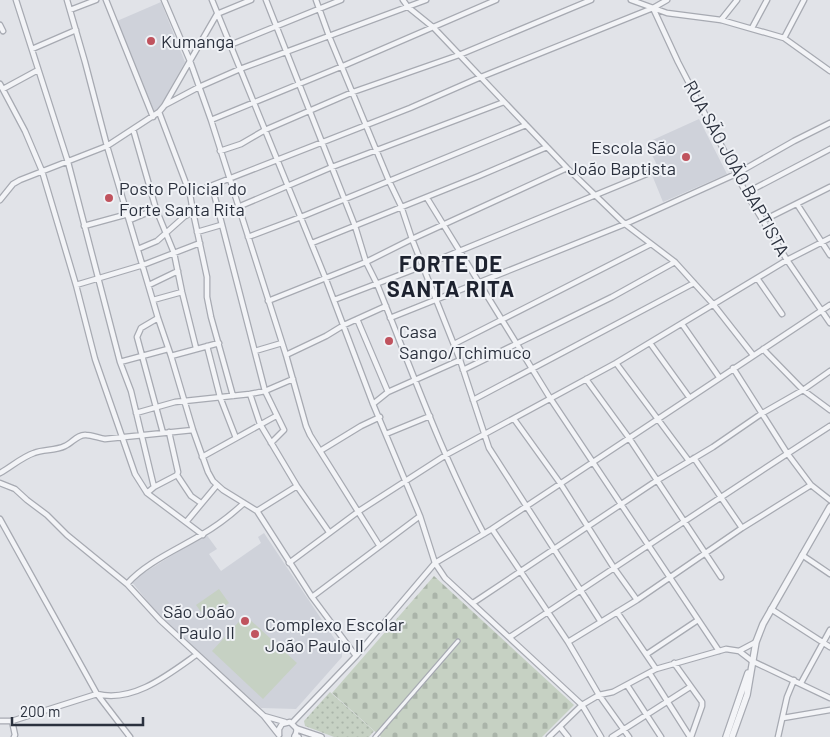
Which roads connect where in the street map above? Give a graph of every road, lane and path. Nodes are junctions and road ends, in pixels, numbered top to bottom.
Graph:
1 (16, 0) edge
2 (67, 0) edge
3 (96, 0) edge
4 (106, 0) edge
5 (164, 0) edge
6 (212, 0) edge
7 (252, 0) edge
8 (266, 0) edge
9 (316, 0) edge
10 (341, 0) edge
11 (403, 0) edge
12 (426, 0) edge
13 (496, 0) edge
14 (591, 0) edge
15 (631, 0) edge
16 (645, 0) edge
17 (667, 0) edge
18 (737, 0) edge
19 (767, 0) edge
20 (804, 0) edge
21 (647, 6) junction
22 (408, 7) junction
23 (653, 8) junction
24 (320, 9) junction
25 (70, 10) junction
26 (217, 14) junction
27 (721, 20) junction
28 (0, 25) edge
29 (276, 27) junction
30 (434, 28) junction
31 (752, 28) junction
32 (76, 30) junction
33 (3, 31) dead end
34 (329, 36) junction
35 (784, 38) junction
36 (230, 45) junction
37 (32, 49) junction
38 (286, 52) junction
39 (460, 55) junction
40 (190, 61) junction
41 (343, 66) junction
42 (240, 69) junction
43 (38, 70) junction
44 (830, 71) edge
45 (481, 77) junction
46 (299, 84) junction
47 (1, 87) edge
48 (199, 87) junction
49 (353, 92) junction
50 (254, 102) junction
51 (504, 102) junction
52 (164, 106) junction
53 (309, 110) junction
54 (159, 112) junction
55 (153, 117) junction
56 (211, 120) junction
57 (830, 123) edge
58 (366, 125) junction
59 (526, 125) junction
60 (133, 129) junction
61 (265, 130) junction
62 (323, 143) junction
63 (107, 146) junction
64 (547, 147) junction
65 (830, 149) edge
66 (377, 150) junction
67 (220, 151) junction
68 (278, 161) junction
69 (68, 162) junction
70 (332, 167) junction
71 (567, 168) junction
72 (42, 170) junction
73 (654, 171) dead end
74 (736, 174) junction
75 (229, 180) junction
76 (389, 181) junction
77 (288, 185) junction
78 (212, 186) junction
79 (830, 187) edge
80 (746, 192) junction
81 (190, 194) junction
82 (596, 195) junction
83 (427, 198) junction
84 (345, 199) junction
85 (0, 200) edge
86 (797, 204) junction
87 (238, 206) junction
88 (401, 206) junction
89 (156, 209) junction
90 (192, 212) junction
91 (128, 214) junction
92 (301, 217) junction
93 (130, 220) junction
94 (764, 220) junction
95 (625, 224) junction
96 (221, 225) junction
97 (444, 225) junction
98 (84, 226) junction
99 (355, 226) junction
100 (197, 232) junction
101 (166, 233) junction
102 (248, 237) junction
103 (830, 238) edge
104 (412, 239) junction
105 (822, 241) junction
106 (200, 243) junction
107 (312, 243) junction
108 (650, 244) junction
109 (138, 249) junction
110 (458, 251) junction
111 (174, 253) junction
112 (830, 255) edge
113 (787, 260) junction
114 (366, 262) junction
115 (675, 262) junction
116 (143, 264) junction
117 (423, 266) junction
118 (178, 271) junction
119 (325, 277) junction
120 (98, 278) junction
121 (757, 278) junction
122 (478, 283) junction
123 (694, 283) junction
124 (377, 284) junction
125 (76, 285) junction
126 (149, 285) junction
127 (182, 292) junction
128 (153, 300) junction
129 (334, 300) junction
130 (437, 300) junction
131 (268, 301) junction
132 (713, 304) junction
133 (830, 305) edge
134 (386, 306) junction
135 (822, 310) junction
136 (782, 314) dead end
137 (158, 318) junction
138 (390, 318) junction
139 (357, 319) junction
140 (501, 319) junction
141 (830, 323) edge
142 (682, 324) junction
143 (344, 325) junction
144 (219, 343) junction
145 (282, 343) junction
146 (650, 343) junction
147 (454, 344) junction
148 (516, 344) junction
149 (207, 346) junction
150 (196, 348) junction
151 (168, 349) junction
152 (763, 349) junction
153 (255, 351) junction
154 (286, 355) junction
155 (753, 355) junction
156 (142, 356) junction
157 (171, 356) junction
158 (460, 360) junction
159 (120, 362) junction
160 (616, 362) junction
161 (732, 368) junction
162 (463, 370) junction
163 (533, 370) junction
164 (830, 371) edge
165 (719, 377) junction
166 (293, 379) junction
167 (416, 379) junction
168 (586, 379) junction
169 (803, 390) junction
170 (265, 391) junction
171 (388, 392) junction
172 (250, 394) junction
173 (233, 396) junction
174 (220, 397) junction
175 (689, 397) junction
176 (550, 398) junction
177 (473, 400) junction
178 (184, 401) junction
179 (374, 404) junction
180 (156, 409) junction
181 (830, 410) edge
182 (136, 413) junction
183 (761, 414) junction
184 (276, 416) junction
185 (380, 416) junction
186 (430, 416) junction
187 (657, 418) junction
188 (514, 419) junction
189 (260, 424) junction
190 (830, 426) edge
191 (193, 430) junction
192 (166, 432) junction
193 (386, 434) junction
194 (142, 435) junction
195 (484, 435) junction
196 (122, 437) junction
197 (236, 438) junction
198 (629, 438) junction
199 (271, 443) junction
200 (320, 451) junction
201 (787, 453) junction
202 (446, 456) junction
203 (202, 457) junction
204 (692, 459) junction
205 (592, 462) junction
206 (0, 473) edge
207 (177, 475) junction
208 (405, 481) junction
209 (656, 481) junction
210 (0, 483) edge
211 (560, 483) junction
212 (217, 485) junction
213 (811, 485) junction
214 (297, 486) junction
215 (154, 487) junction
216 (147, 493) junction
217 (722, 497) junction
218 (830, 500) edge
219 (201, 503) junction
220 (244, 503) junction
221 (621, 505) junction
222 (526, 506) junction
223 (830, 507) edge
224 (257, 511) junction
225 (359, 511) junction
226 (420, 516) junction
227 (0, 519) edge
228 (187, 521) junction
229 (684, 522) junction
230 (588, 527) junction
231 (742, 528) junction
232 (492, 529) junction
233 (329, 532) junction
234 (203, 534) junction
235 (484, 534) junction
236 (379, 545) junction
237 (647, 545) junction
238 (554, 549) junction
239 (705, 553) junction
240 (802, 555) junction
241 (289, 563) junction
242 (435, 563) junction
243 (614, 568) junction
244 (520, 571) junction
245 (830, 574) edge
246 (721, 577) dead end
247 (670, 578) junction
248 (127, 584) junction
249 (582, 591) junction
250 (312, 597) junction
251 (637, 600) junction
252 (473, 603) junction
253 (771, 609) junction
254 (617, 612) junction
255 (547, 613) junction
256 (698, 620) junction
257 (601, 622) junction
258 (830, 630) edge
259 (510, 638) junction
260 (458, 641) dead end
261 (568, 642) junction
262 (756, 642) junction
263 (823, 642) junction
264 (830, 647) edge
265 (719, 651) junction
266 (739, 651) junction
267 (647, 654) junction
268 (196, 655) junction
269 (356, 656) junction
270 (752, 661) junction
271 (674, 663) junction
272 (656, 669) junction
273 (751, 669) junction
274 (650, 674) junction
275 (794, 680) junction
276 (801, 683) junction
277 (627, 685) junction
278 (690, 687) junction
279 (97, 694) junction
280 (599, 695) junction
281 (830, 698) edge
282 (667, 702) junction
283 (582, 705) junction
284 (830, 710) edge
285 (646, 714) junction
286 (264, 716) junction
287 (783, 718) junction
288 (0, 721) edge
289 (12, 721) junction
290 (285, 722) junction
291 (292, 723) junction
292 (560, 727) junction
293 (297, 729) junction
294 (624, 729) junction
295 (280, 736) edge
296 (14, 737) edge
297 (130, 737) edge
298 (296, 737) edge
299 (321, 737) edge
300 (375, 737) edge
301 (549, 737) edge
302 (568, 737) edge
303 (601, 737) edge
304 (612, 737) edge
305 (629, 737) edge
306 (661, 737) edge
307 (691, 737) edge
308 (726, 737) edge
309 (732, 737) edge
310 (778, 737) edge

1 - 37 street
2 - 25 street
3 - 25 street
4 - 55 street
5 - 40 street
6 - 26 street
7 - 26 street
8 - 29 street
9 - 24 street
10 - 24 street
11 - 22 street
12 - 22 street
13 - 30 street
14 - 39 street
15 - 21 street
16 - 21 street
17 - 23 street
18 - 27 street
19 - 31 street
20 - 35 street
21 - 23 street
22 - 30 street
22 - 34 street
23 - 27 street
23 - 45 street
23 - 74 street, RUA SÃO JOÃO BAPTISTA
24 - 29 street
24 - 34 street
25 - 32 street
26 - 36 street
26 - 40 street
27 - 31 street
28 - 33 street
29 - 36 street
29 - 38 street
30 - 39 street
30 - 41 street
31 - 35 street
32 - 37 street
32 - 63 street
34 - 38 street
34 - 41 street
35 - 44 street
36 - 42 street
37 - 43 street
38 - 42 street
38 - 46 street
39 - 45 street
39 - 49 street
40 - 48 street
40 - 52 street
41 - 46 street
41 - 49 street
42 - 48 street
42 - 50 street
43 - 47 street
43 - 69 street
45 - 51 street
45 - 58 street
46 - 50 street
46 - 53 street
47 - 72 street
48 - 52 street
48 - 56 street
49 - 53 street
49 - 58 street
50 - 56 street
50 - 61 street
51 - 59 street
51 - 66 street
52 - 54 street
53 - 61 street
53 - 62 street
54 - 55 street
54 - 81 street
55 - 60 street
56 - 67 street
57 - 74 street
58 - 62 street
58 - 66 street
59 - 64 street
59 - 76 street
60 - 63 street
60 - 89 street
61 - 67 street
61 - 68 street
62 - 68 street
62 - 70 street
63 - 69 street
63 - 91 street
64 - 71 street
64 - 83 street
65 - 80 street
66 - 70 street
66 - 76 street
67 - 75 street
68 - 75 street
68 - 77 street
69 - 72 street
69 - 98 street
70 - 77 street
70 - 84 street
71 - 82 street
71 - 97 street
72 - 85 street
72 - 125 street
73 - 82 street
74 - 80 street, RUA SÃO JOÃO BAPTISTA
74 - 95 street
75 - 78 street
75 - 87 street
76 - 84 street
76 - 88 street
77 - 87 street
77 - 92 street
78 - 81 street
78 - 96 street
79 - 86 street
80 - 94 street, RUA SÃO JOÃO BAPTISTA
81 - 90 street
82 - 95 street
82 - 110 street
83 - 88 street
83 - 97 street
84 - 92 street
84 - 99 street
86 - 94 street
86 - 105 street
87 - 102 street
88 - 99 street
88 - 104 street
89 - 93 street
89 - 101 street
90 - 100 street
90 - 101 street
91 - 93 street
91 - 98 street
92 - 102 street
92 - 107 street
93 - 109 street
94 - 113 street, RUA SÃO JOÃO BAPTISTA
95 - 108 street
95 - 122 street
96 - 100 street
96 - 153 street
97 - 104 street
97 - 110 street
98 - 120 street
99 - 107 street
99 - 114 street
100 - 106 street
101 - 109 street
101 - 111 street
102 - 131 street
103 - 105 street
104 - 114 street
104 - 117 street
105 - 112 street
105 - 113 street
106 - 111 street
106 - 144 street
107 - 119 street
108 - 115 street
108 - 140 street
109 - 116 street
110 - 117 street
110 - 122 street
111 - 116 street
111 - 118 street
113 - 121 street
113 - 135 street, RUA SÃO JOÃO BAPTISTA
114 - 119 street
114 - 124 street
115 - 123 street
115 - 148 street
116 - 120 street
116 - 126 street
117 - 124 street
117 - 130 street
118 - 126 street
118 - 127 street
119 - 129 street
119 - 131 street
120 - 125 street
120 - 159 street
121 - 132 street
121 - 136 street
122 - 130 street
122 - 140 street
123 - 132 street
123 - 163 street
124 - 129 street
124 - 134 street
125 - 196 street
126 - 128 street
127 - 128 street
127 - 150 street
128 - 137 street
129 - 143 street
130 - 138 street
130 - 147 street
131 - 145 street
132 - 142 street
132 - 155 street
133 - 135 street
134 - 138 street
134 - 139 street
135 - 141 street, RUA SÃO JOÃO BAPTISTA
135 - 152 street
137 - 151 street
137 - 156 street
138 - 167 street
139 - 143 street
139 - 171 street
140 - 147 street
140 - 148 street
142 - 146 street
142 - 165 street
143 - 154 street
143 - 179 street
144 - 149 street
144 - 173 street
145 - 153 street
145 - 154 street
146 - 160 street
146 - 175 street
147 - 158 street
148 - 162 street
148 - 163 street
149 - 150 street
149 - 174 street
150 - 157 street
151 - 156 street
151 - 157 street
152 - 155 street
152 - 169 street
153 - 170 street
154 - 166 street
155 - 161 street
156 - 159 street
156 - 180 street
157 - 178 street
158 - 162 street
158 - 167 street
159 - 182 street
160 - 168 street
160 - 187 street
161 - 165 street
161 - 183 street
162 - 177 street
163 - 176 street
163 - 177 street
164 - 169 street
165 - 175 street
166 - 170 street
166 - 200 street
167 - 171 street
167 - 186 street
168 - 176 street
168 - 198 street
169 - 181 street
169 - 183 street
170 - 172 street
170 - 184 street
171 - 179 street
172 - 173 street
172 - 189 street
173 - 174 street
174 - 178 street
174 - 197 street
175 - 187 street
176 - 188 street
176 - 205 street
177 - 195 street
178 - 180 street
178 - 191 street
179 - 185 street
180 - 182 street
180 - 192 street
182 - 194 street
183 - 201 street
183 - 204 street
184 - 189 street
184 - 199 street
185 - 193 street
185 - 200 street
186 - 193 street
186 - 202 street
187 - 198 street
187 - 204 street
188 - 195 street
188 - 211 street
189 - 197 street
189 - 199 street
190 - 201 street
191 - 192 street
191 - 203 street
192 - 194 street
192 - 207 street
193 - 208 street
194 - 196 street
194 - 215 street
195 - 202 street
195 - 222 street
196 - 206 street
196 - 216 street
197 - 203 street
198 - 205 street
198 - 209 street
199 - 214 street
200 - 225 street
201 - 213 street
201 - 217 street
202 - 208 street
202 - 235 street
203 - 212 street
204 - 209 street
204 - 217 street
205 - 211 street
205 - 221 street
207 - 215 street
207 - 219 street
208 - 225 street
208 - 226 street
209 - 221 street
209 - 229 street
210 - 248 street
211 - 222 street
211 - 230 street
212 - 219 street
212 - 220 street
213 - 218 street
213 - 231 street
214 - 224 street
214 - 233 street
215 - 216 street
216 - 228 street
217 - 229 street
217 - 231 street
219 - 228 street
220 - 224 street
220 - 234 street
221 - 230 street
221 - 237 street
222 - 232 street
222 - 238 street
223 - 240 street
224 - 241 street
225 - 233 street
225 - 236 street
226 - 236 street
226 - 242 street
227 - 279 street
228 - 234 street
229 - 237 street
229 - 239 street
230 - 238 street
230 - 243 street
231 - 239 street
232 - 235 street
232 - 244 street
233 - 241 street
234 - 248 street
235 - 242 street
236 - 250 street
237 - 243 street
237 - 247 street
238 - 244 street
238 - 249 street
239 - 246 street
239 - 247 street
240 - 245 street
240 - 253 street
241 - 250 street
242 - 252 street
242 - 269 street
243 - 249 street
243 - 251 street
244 - 252 street
244 - 255 street
247 - 251 street
247 - 256 street
248 - 268 street
249 - 255 street
249 - 257 street
250 - 269 street
251 - 254 street
252 - 259 street
253 - 262 street
253 - 263 street
254 - 257 street
254 - 267 street
255 - 259 street
255 - 261 street
256 - 265 street
256 - 267 street
257 - 261 street
258 - 263 street
259 - 283 street
260 - 300 street
261 - 280 street
262 - 266 street
262 - 270 street
263 - 264 street
263 - 276 street
265 - 266 street
265 - 271 street
266 - 270 street
267 - 272 street
268 - 279 street
268 - 286 street
269 - 291 street
270 - 273 street
270 - 275 street
271 - 272 street
271 - 278 street
272 - 274 street
273 - 308 street
273 - 309 street
274 - 277 street
274 - 282 street
275 - 276 street
275 - 287 street
276 - 281 street
277 - 280 street
277 - 285 street
278 - 282 street
278 - 307 street
279 - 289 street
279 - 297 street
280 - 283 street
280 - 294 street
282 - 285 street
282 - 307 street
283 - 292 street
283 - 303 street
284 - 287 street
285 - 294 street
285 - 306 street
286 - 290 street
286 - 295 street
287 - 310 street
288 - 289 street
289 - 296 street
290 - 291 street
290 - 295 street
291 - 293 street
292 - 301 street
292 - 302 street
293 - 298 street
293 - 299 street
294 - 304 street
294 - 305 street

